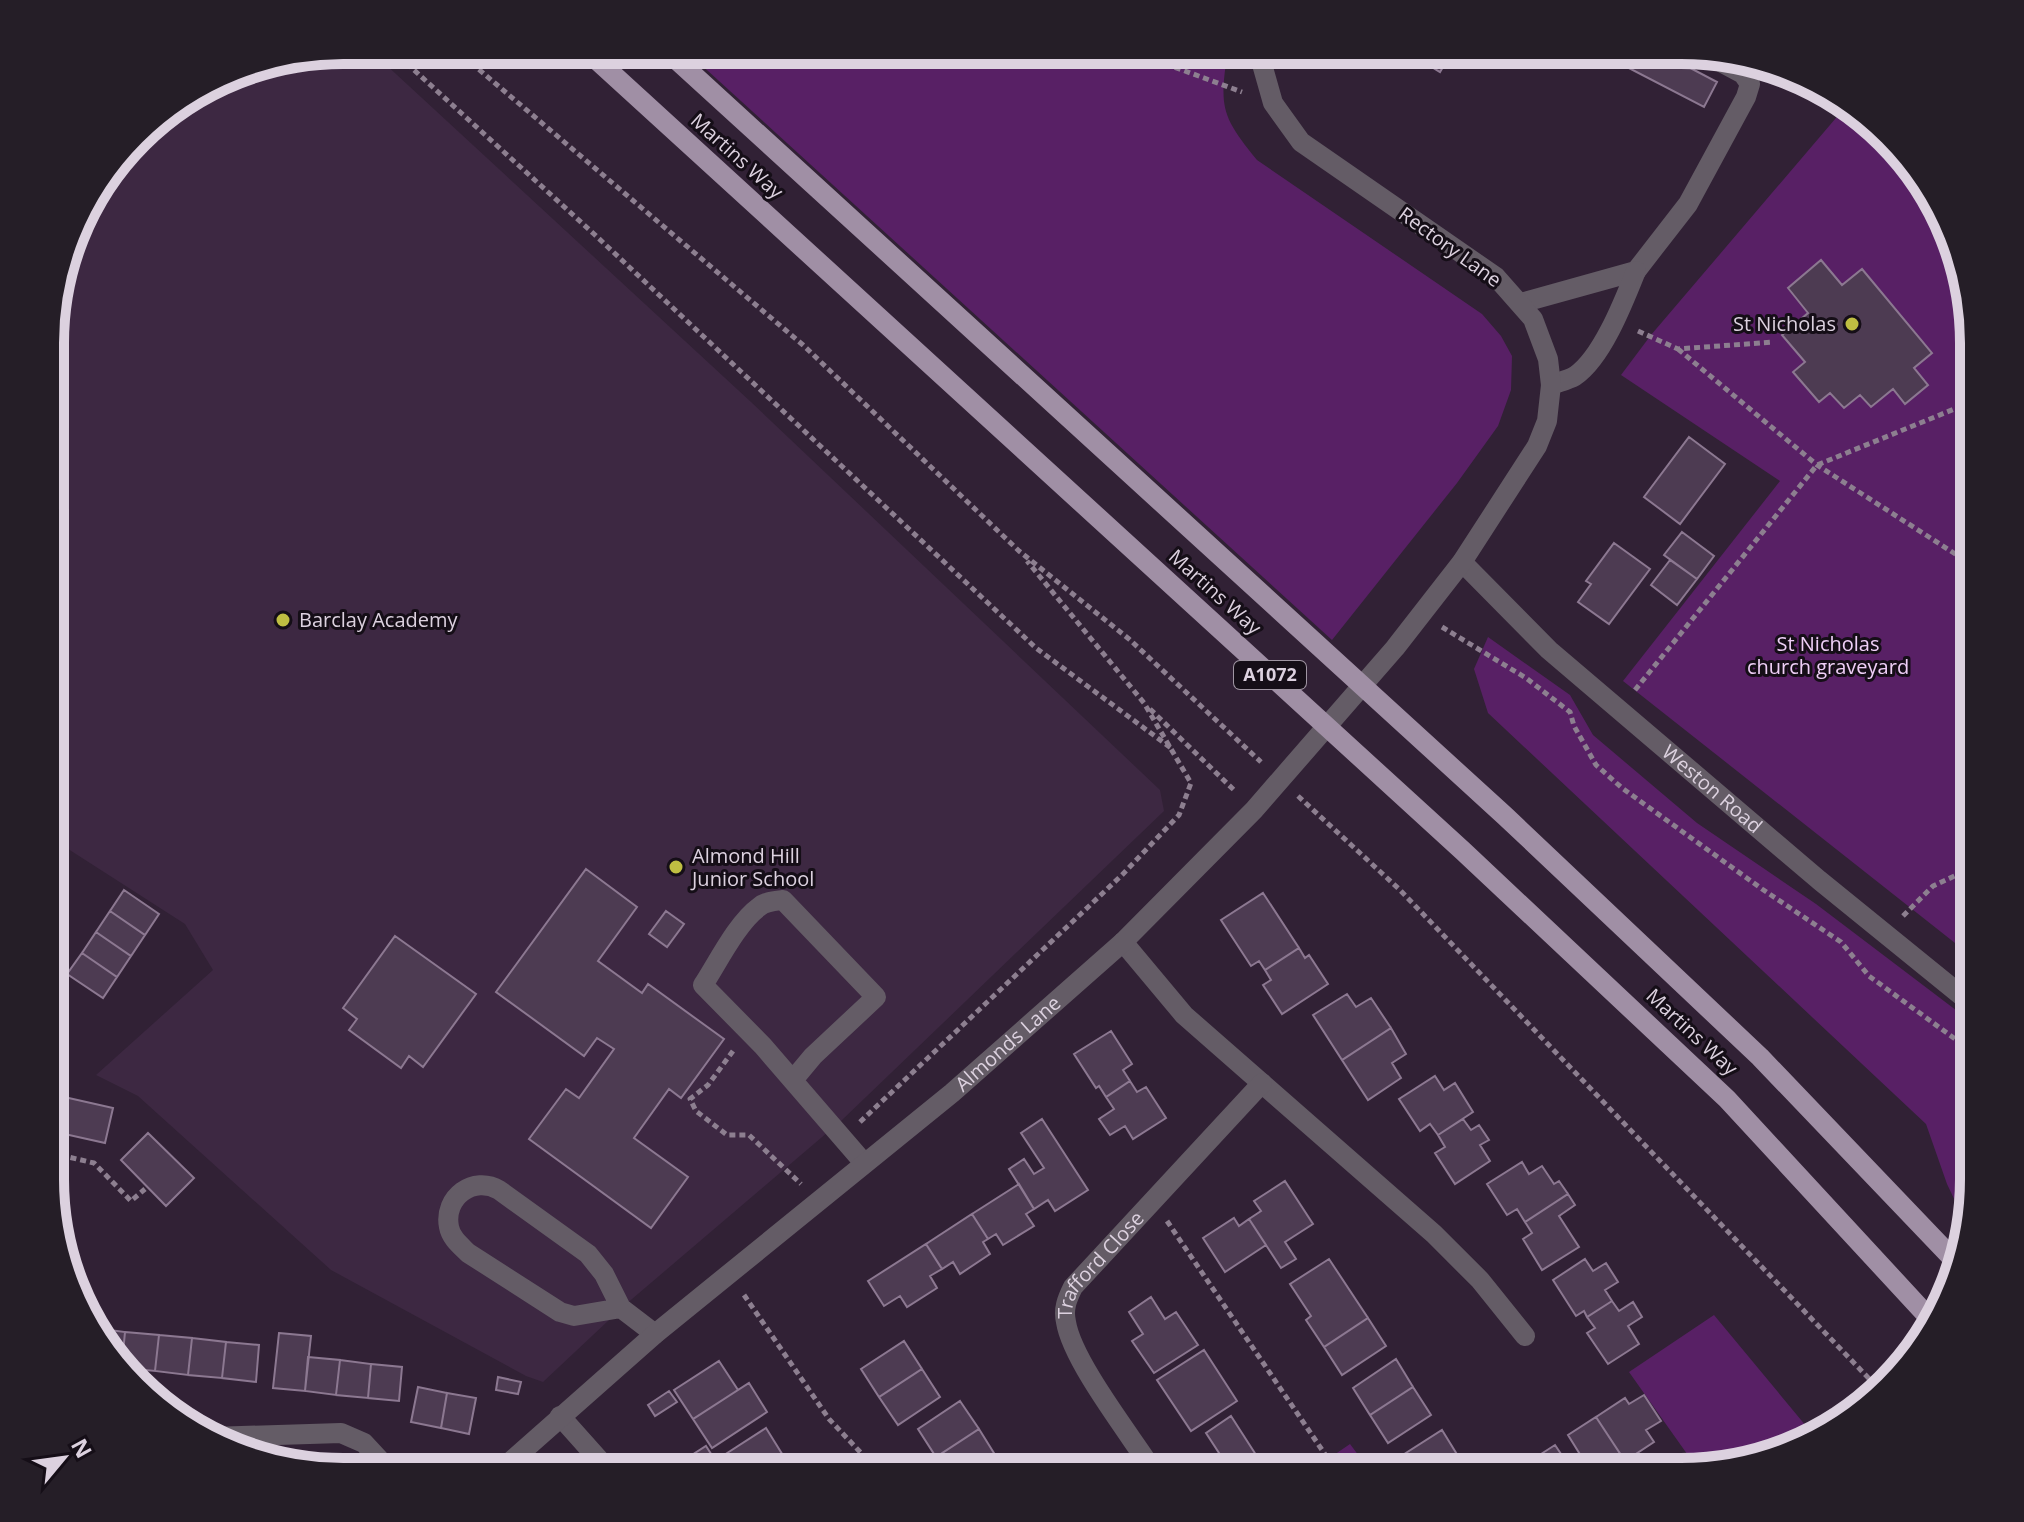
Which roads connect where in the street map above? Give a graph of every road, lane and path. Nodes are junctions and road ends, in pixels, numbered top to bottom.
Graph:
1 (408, 65) edge
2 (474, 65) edge
3 (602, 65) edge
4 (682, 65) edge
5 (1169, 65) edge
6 (1262, 65) edge
7 (1734, 69) edge
8 (1273, 103) junction
9 (1636, 271) junction
10 (1521, 303) junction
11 (1615, 323) junction
12 (1773, 342) dead end
13 (1678, 349) junction
14 (1551, 385) junction
15 (1960, 407) edge
16 (1817, 465) junction
17 (1019, 551) junction
18 (1960, 557) edge
19 (1462, 562) junction
20 (1420, 615) junction
21 (1144, 703) junction
22 (1619, 710) junction
23 (1171, 748) junction
24 (1264, 764) dead end
25 (1297, 795) dead end
26 (1259, 803) junction
27 (1959, 874) edge
28 (1886, 934) junction
29 (1123, 942) junction
30 (1959, 994) edge
31 (748, 1030) junction
32 (1959, 1042) edge
33 (793, 1080) junction
34 (1262, 1083) junction
35 (840, 1138) junction
36 (65, 1156) edge
37 (864, 1163) junction
38 (145, 1189) dead end
39 (1153, 1200) junction
40 (819, 1201) junction
41 (1950, 1255) edge
42 (720, 1279) junction
43 (621, 1308) junction
44 (1925, 1313) edge
45 (655, 1334) junction
46 (1525, 1336) dead end
47 (1872, 1382) edge
48 (560, 1416) junction
49 (234, 1436) edge
50 (377, 1457) edge
51 (515, 1457) edge
52 (597, 1457) edge
53 (865, 1457) edge
54 (1145, 1458) edge
55 (1327, 1458) edge

1 - 23 path
2 - 17 path
3 - 44 main road, Martins Way / A1072
4 - 41 main road, A1072
5 - 8 path
6 - 8 street, Rectory Lane
7 - 9 street
8 - 10 street, Rectory Lane
9 - 10 street
9 - 11 street
10 - 14 street, Rectory Lane
11 - 13 path
11 - 14 street
12 - 13 path
13 - 16 path
14 - 19 street, Rectory Lane
15 - 16 path
16 - 18 path
16 - 22 path
17 - 21 path
17 - 24 path
19 - 20 street, Almonds Lane
19 - 22 street, Weston Road
20 - 26 street, Almonds Lane
20 - 32 path
21 - 23 path
21 - 26 path
22 - 28 street, Weston Road
23 - 35 path
25 - 47 path
26 - 29 street, Almonds Lane
27 - 28 path
28 - 30 street, Weston Road
29 - 34 street
29 - 37 street, Almonds Lane
31 - 33 street
31 - 33 street
31 - 40 path
33 - 35 street
34 - 39 street, Trafford Close
34 - 46 street
35 - 37 street
36 - 38 path
37 - 40 street, Almonds Lane
39 - 54 street, Trafford Close
39 - 55 path
40 - 42 street, Almonds Lane
42 - 45 street, Almonds Lane
42 - 53 path
43 - 43 street
43 - 45 street
45 - 48 street, Almonds Lane
48 - 51 street, Almonds Lane
48 - 52 street
49 - 50 street

